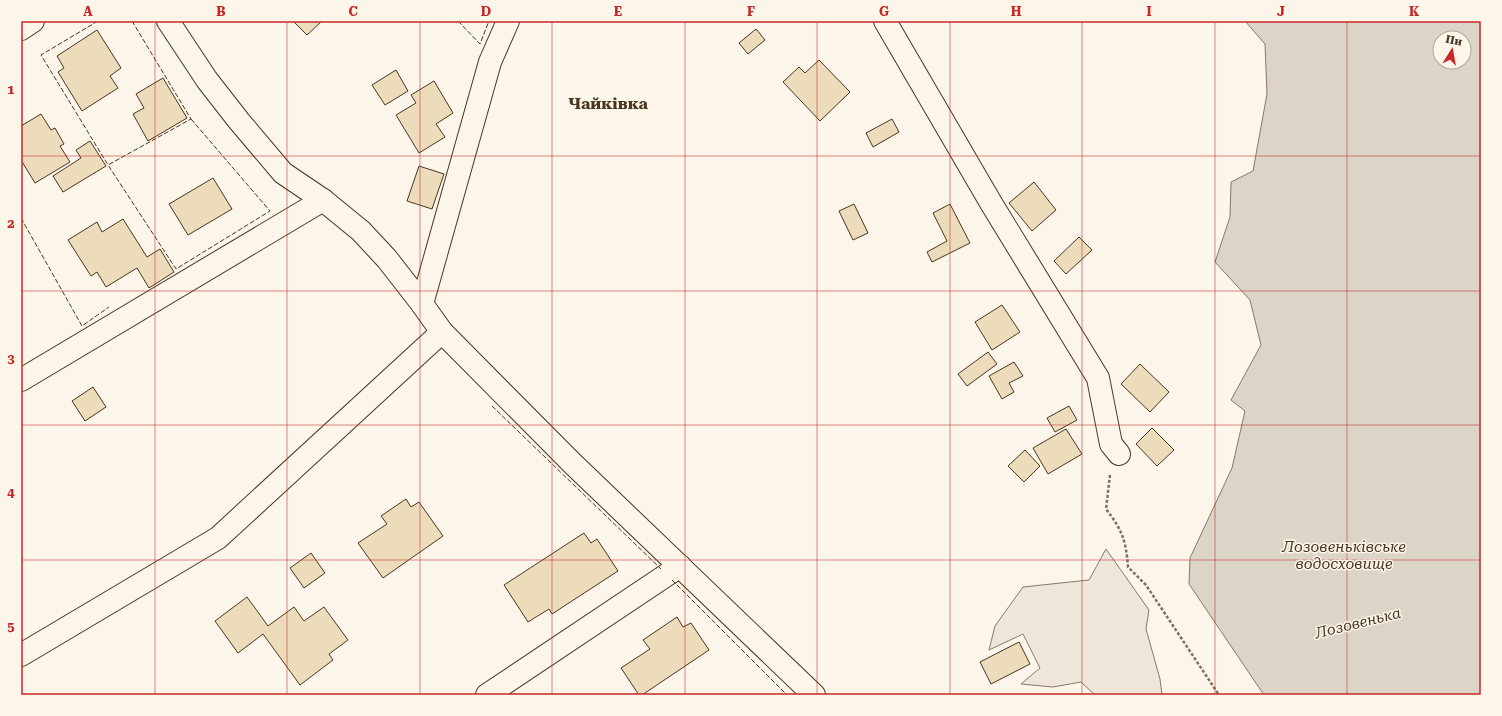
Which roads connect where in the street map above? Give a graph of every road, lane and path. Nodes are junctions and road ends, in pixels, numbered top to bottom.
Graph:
1 (33, 21) edge
2 (168, 21) edge
3 (508, 21) edge
4 (885, 21) edge
5 (21, 29) edge
6 (323, 200) junction
7 (422, 304) junction
8 (442, 332) junction
9 (21, 380) edge
10 (1115, 449) joint
11 (680, 566) junction
12 (21, 655) edge
13 (487, 695) edge
14 (814, 695) edge
15 (1219, 695) edge

1 - 5 street
2 - 6 street
3 - 7 street
4 - 10 street
6 - 7 street
6 - 9 street
7 - 8 street
8 - 11 street
8 - 12 street
10 - 15 path
11 - 13 street
11 - 14 street

